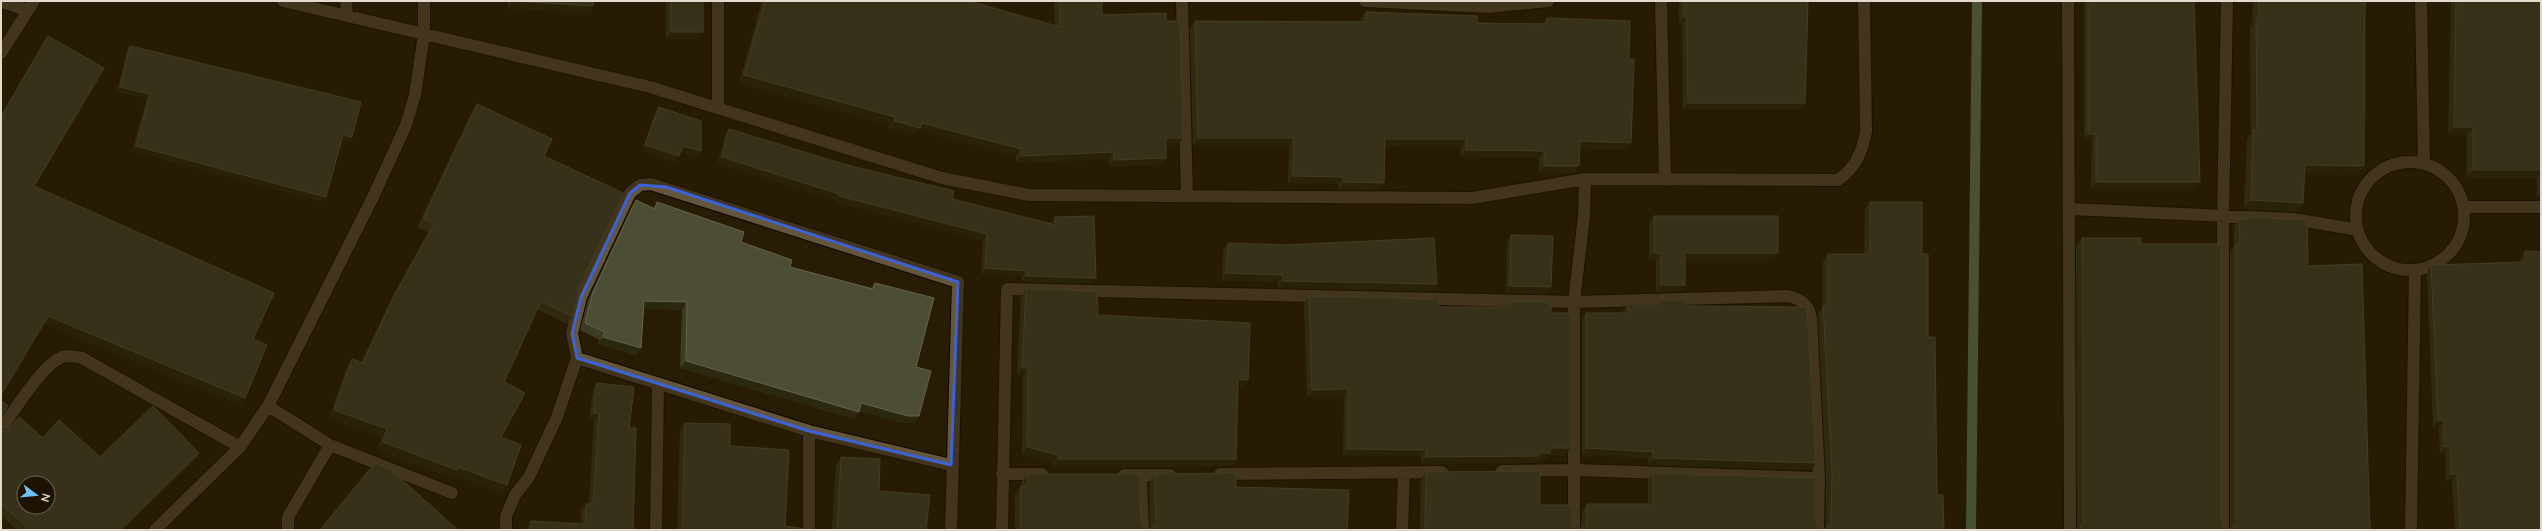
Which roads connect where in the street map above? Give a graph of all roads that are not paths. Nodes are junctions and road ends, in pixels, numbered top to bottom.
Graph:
1 (283, 1) edge
2 (346, 1) edge
3 (424, 1) edge
4 (718, 1) edge
5 (1182, 1) edge
6 (1365, 1) edge
7 (1548, 1) edge
8 (1661, 1) edge
9 (1864, 1) edge
10 (2068, 1) edge
11 (2227, 1) edge
12 (2421, 1) edge
13 (1, 2) edge
14 (1488, 4) edge
15 (30, 5) edge
16 (347, 16) junction
17 (424, 34) junction
18 (1, 53) edge
19 (718, 108) junction
20 (2424, 164) junction
21 (1585, 179) junction
22 (1665, 180) junction
23 (1187, 196) junction
24 (2463, 207) junction
25 (2541, 207) edge
26 (2070, 209) junction
27 (2223, 217) junction
28 (2358, 230) junction
29 (2415, 270) junction
30 (1574, 302) junction
31 (577, 358) junction
32 (658, 384) junction
33 (268, 406) junction
34 (1, 429) edge
35 (809, 431) junction
36 (330, 445) junction
37 (240, 447) junction
38 (951, 465) junction
39 (1575, 470) junction
40 (1489, 471) edge
41 (1458, 472) edge
42 (1404, 473) junction
43 (1002, 474) junction
44 (1056, 474) edge
45 (1110, 474) edge
46 (1180, 474) edge
47 (1204, 474) edge
48 (1140, 475) junction
49 (1819, 478) junction
50 (452, 493) dead end
51 (155, 530) edge
52 (288, 530) edge
53 (506, 530) edge
54 (656, 530) edge
55 (809, 530) edge
56 (951, 530) edge
57 (1002, 530) edge
58 (1143, 530) edge
59 (1402, 530) edge
60 (1574, 530) edge
61 (1818, 530) edge
62 (2070, 530) edge
63 (2223, 530) edge
64 (2410, 530) edge

1 - 16 street
2 - 16 street
3 - 17 street
4 - 19 street
5 - 23 street
6 - 14 street
7 - 14 street
8 - 22 street
9 - 22 street
10 - 26 street
11 - 27 street
12 - 20 street
13 - 15 street
15 - 18 street
16 - 17 street
17 - 19 street
17 - 33 street
19 - 23 street
20 - 24 street
20 - 28 street
21 - 22 street
21 - 23 street
21 - 30 street
24 - 25 street
24 - 29 street
26 - 27 street
26 - 62 street
27 - 28 street
27 - 63 street
28 - 29 street
29 - 64 street
30 - 39 street
30 - 43 street
30 - 49 street
31 - 32 street
31 - 38 street
31 - 53 street
32 - 35 street
32 - 54 street
33 - 36 street
33 - 37 street
34 - 37 street
35 - 38 street
35 - 55 street
36 - 50 street
36 - 52 street
37 - 51 street
38 - 56 street
39 - 40 street
39 - 49 street
39 - 60 street
41 - 42 street
42 - 47 street
42 - 59 street
43 - 44 street
43 - 57 street
45 - 48 street
46 - 48 street
48 - 58 street
49 - 61 street

